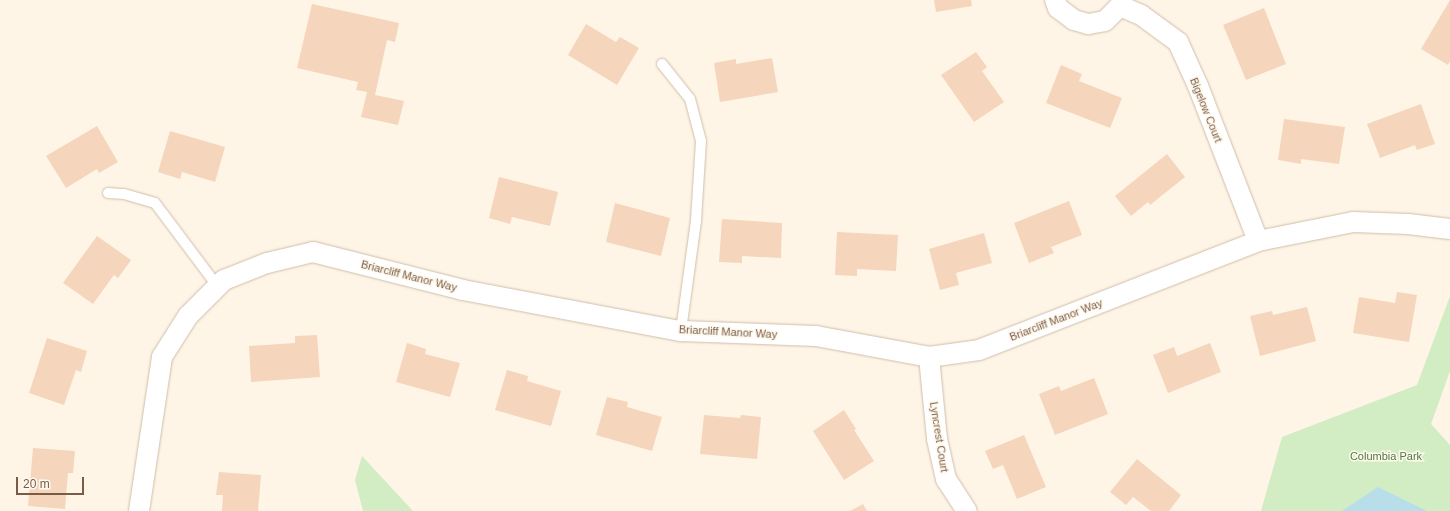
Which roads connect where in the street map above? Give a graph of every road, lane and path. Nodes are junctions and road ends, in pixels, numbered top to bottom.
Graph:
1 (1055, 0) edge
2 (1120, 3) edge
3 (662, 64) dead end
4 (108, 193) dead end
5 (1450, 229) edge
6 (1258, 241) junction
7 (218, 287) junction
8 (681, 331) junction
9 (929, 357) junction
10 (139, 511) edge
11 (967, 511) edge

1 - 2 street, Bigelow Court
2 - 6 street, Bigelow Court
3 - 8 lane
4 - 7 lane
5 - 6 street, Briarcliff Manor Way
6 - 9 street, Briarcliff Manor Way
7 - 8 street, Briarcliff Manor Way
7 - 10 street, Briarcliff Manor Way
8 - 9 street, Briarcliff Manor Way
9 - 11 street, Lyncrest Court

